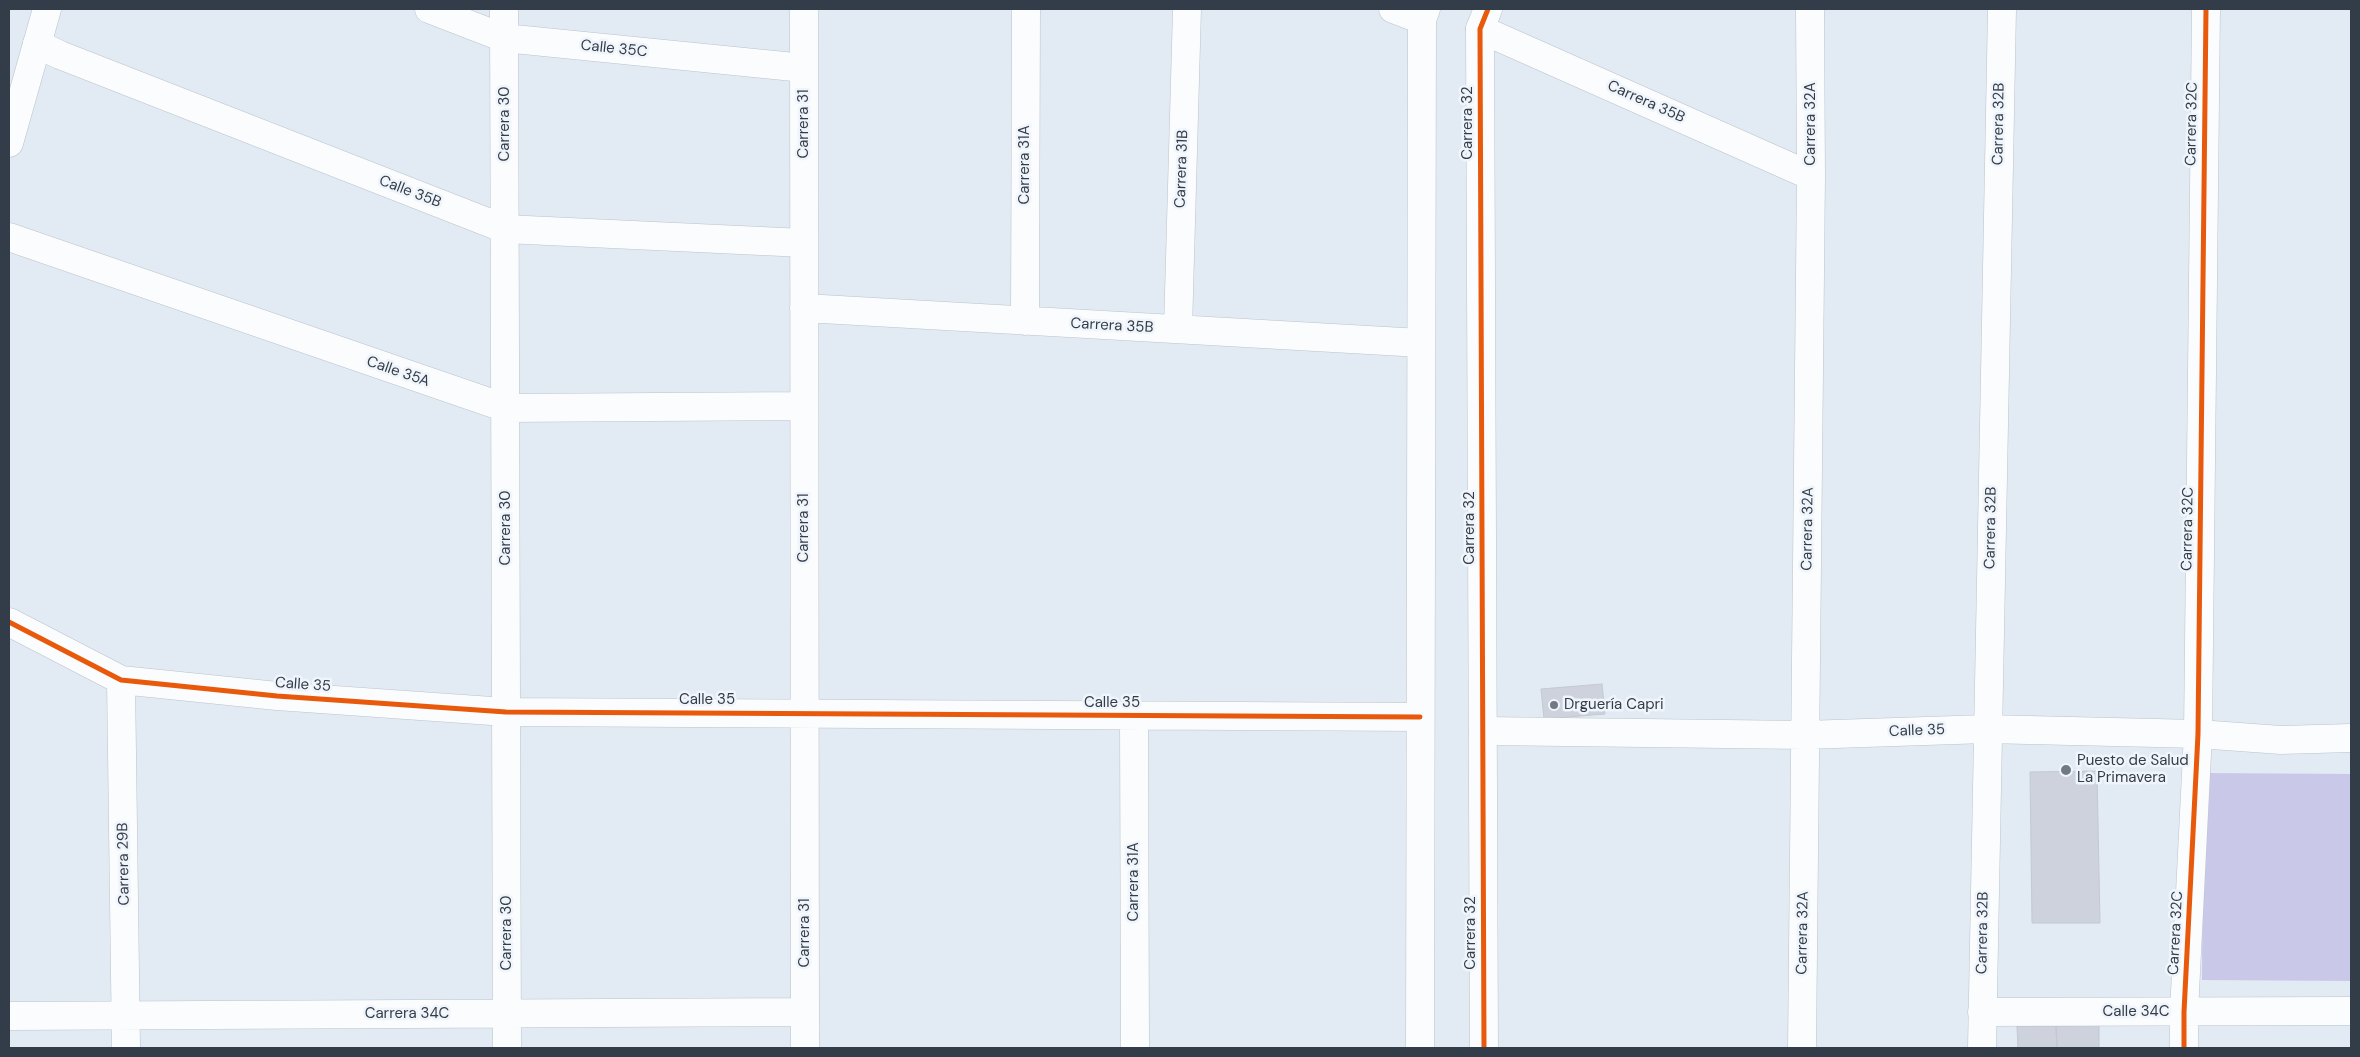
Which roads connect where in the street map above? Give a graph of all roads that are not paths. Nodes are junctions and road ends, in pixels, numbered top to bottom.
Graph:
1 (47, 9) edge
2 (429, 9) edge
3 (504, 9) edge
4 (804, 9) edge
5 (1026, 9) edge
6 (1187, 9) edge
7 (1393, 9) edge
8 (1810, 9) edge
9 (2002, 9) edge
10 (2206, 9) edge
11 (1424, 14) edge
12 (1484, 19) edge
13 (504, 38) junction
14 (36, 44) junction
15 (804, 68) junction
16 (9, 143) edge
17 (1811, 176) junction
18 (505, 229) junction
19 (9, 237) edge
20 (804, 243) junction
21 (804, 308) junction
22 (1024, 321) junction
23 (1178, 329) junction
24 (1421, 343) junction
25 (804, 406) junction
26 (506, 408) junction
27 (9, 622) edge
28 (121, 680) junction
29 (506, 712) junction
30 (805, 712) junction
31 (1134, 716) junction
32 (1420, 716) junction
33 (1986, 729) junction
34 (1483, 731) junction
35 (2198, 734) junction
36 (1805, 735) junction
37 (2351, 738) edge
38 (805, 1012) junction
39 (1982, 1012) junction
40 (2184, 1012) junction
41 (2351, 1012) edge
42 (507, 1014) junction
43 (126, 1015) junction
44 (9, 1016) edge
45 (126, 1048) edge
46 (507, 1048) edge
47 (805, 1048) edge
48 (1135, 1048) edge
49 (1420, 1048) edge
50 (1484, 1048) edge
51 (1802, 1048) edge
52 (1982, 1048) edge
53 (2184, 1048) edge

1 - 14 street
2 - 13 street, Calle 35C
3 - 13 street, Carrera 30
4 - 15 street, Carrera 31
5 - 22 street, Carrera 31A
6 - 23 street, Carrera 31B
7 - 11 street
8 - 17 street, Carrera 32A
9 - 33 street, Carrera 32B
10 - 35 street, Carrera 32C
11 - 24 street
12 - 17 street, Carrera 35B
12 - 34 street, Carrera 32
13 - 15 street, Calle 35C
13 - 18 street, Carrera 30
14 - 16 street
14 - 18 street, Calle 35B
15 - 20 street, Carrera 31
17 - 36 street, Carrera 32A
18 - 20 street, Calle 35B
18 - 26 street, Carrera 30
19 - 26 street, Calle 35A
20 - 21 street, Carrera 31
21 - 22 street, Carrera 35B
21 - 25 street, Carrera 31
22 - 23 street, Carrera 35B
23 - 24 street, Carrera 35B
24 - 32 street
25 - 26 street, Calle 35A
25 - 30 street, Carrera 31
26 - 29 street, Carrera 30
27 - 28 street, Calle 35
28 - 29 street, Calle 35
28 - 43 street, Carrera 29B
29 - 30 street, Calle 35
29 - 42 street, Carrera 30
30 - 31 street, Calle 35
30 - 38 street, Carrera 31
31 - 32 street, Calle 35
31 - 48 street, Carrera 31A
32 - 49 street
33 - 35 street, Calle 35
33 - 36 street, Calle 35
33 - 39 street, Carrera 32B
34 - 36 street, Calle 35
34 - 50 street, Carrera 32
35 - 37 street, Calle 35
35 - 40 street, Carrera 32C
36 - 51 street, Carrera 32A
38 - 42 street, Carrera 34C
38 - 47 street, Carrera 31
39 - 40 street, Calle 34C
39 - 52 street, Carrera 32B
40 - 41 street, Calle 34C
40 - 53 street, Carrera 32C
42 - 43 street, Carrera 34C
42 - 46 street, Carrera 30
43 - 44 street, Carrera 34C
43 - 45 street, Carrera 29B

